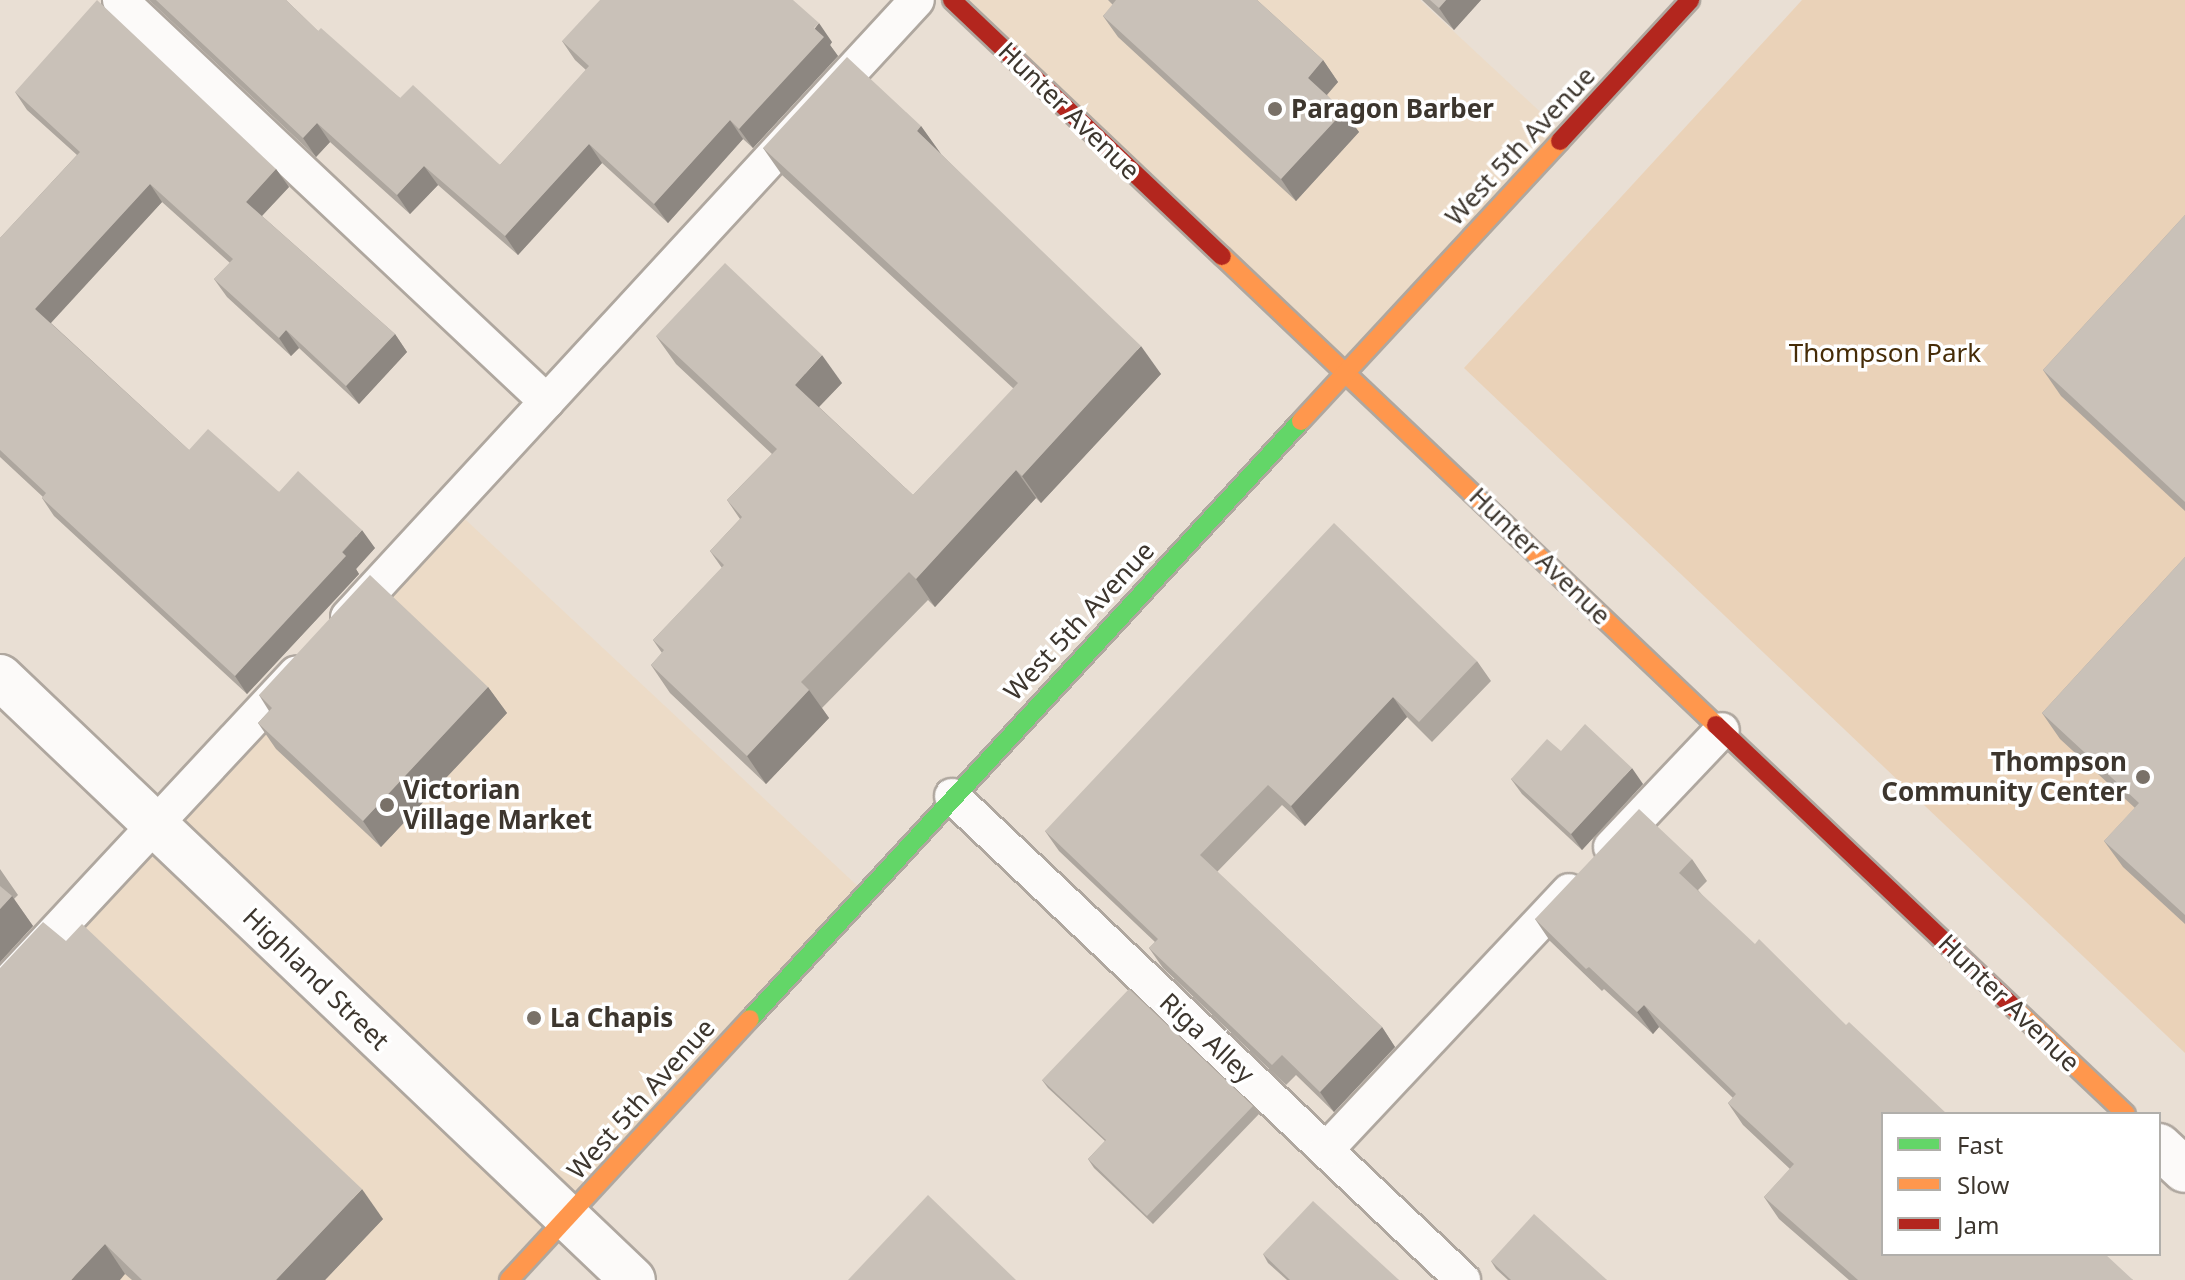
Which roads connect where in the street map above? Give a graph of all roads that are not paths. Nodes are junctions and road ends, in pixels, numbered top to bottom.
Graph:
1 (120, 0) edge
2 (917, 0) edge
3 (952, 0) edge
4 (1690, 0) edge
5 (1346, 373) junction
6 (547, 402) junction
7 (0, 677) edge
8 (1722, 730) junction
9 (952, 796) junction
10 (156, 826) junction
11 (0, 991) edge
12 (2124, 1112) edge
13 (2161, 1148) edge
14 (1326, 1150) junction
15 (2185, 1170) edge
16 (567, 1217) junction
17 (509, 1280) edge
18 (633, 1280) edge
19 (1463, 1280) edge

1 - 6 lane
2 - 6 lane
3 - 5 main road, Hunter Avenue
4 - 5 main road, West 5th Avenue
5 - 8 main road, Hunter Avenue
5 - 9 main road, West 5th Avenue
6 - 10 lane
7 - 10 street, Highland Street
8 - 12 main road, Hunter Avenue
8 - 14 lane
9 - 14 lane, Riga Alley
9 - 16 main road, West 5th Avenue
10 - 11 lane
10 - 16 street, Highland Street
13 - 15 street
14 - 19 lane, Riga Alley
16 - 17 main road, West 5th Avenue
16 - 18 street, Highland Street

